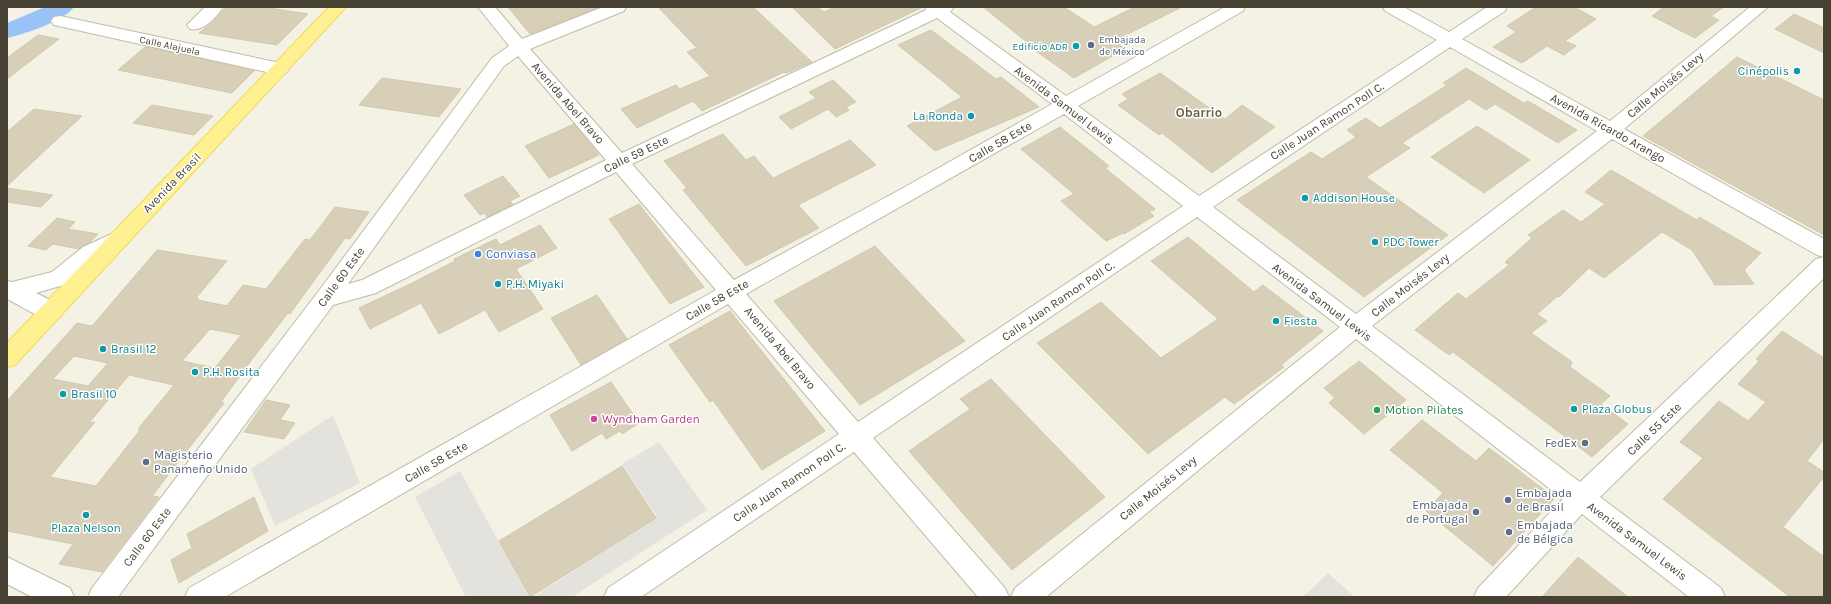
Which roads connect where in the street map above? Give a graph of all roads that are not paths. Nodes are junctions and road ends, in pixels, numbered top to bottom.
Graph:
1 (215, 7) edge
2 (338, 7) edge
3 (486, 7) edge
4 (618, 7) edge
5 (1237, 7) edge
6 (1391, 7) edge
7 (1499, 7) edge
8 (1760, 7) edge
9 (939, 8) edge
10 (60, 21) dead end
11 (196, 25) dead end
12 (1450, 40) junction
13 (519, 46) junction
14 (280, 69) junction
15 (1065, 105) junction
16 (1611, 130) junction
17 (619, 162) junction
18 (1197, 207) junction
19 (120, 238) junction
20 (1824, 249) edge
21 (1824, 265) edge
22 (9, 290) edge
23 (732, 291) junction
24 (326, 298) junction
25 (52, 311) junction
26 (1355, 327) junction
27 (7, 358) edge
28 (856, 437) junction
29 (1581, 498) junction
30 (7, 570) edge
31 (60, 597) edge
32 (102, 597) edge
33 (199, 597) edge
34 (618, 597) edge
35 (995, 597) edge
36 (1025, 597) edge
37 (1488, 597) edge
38 (1710, 597) edge

1 - 11 street
2 - 14 main road, Avenida Brasil
3 - 13 street, Avenida Abel Bravo
4 - 13 street, Calle 60 Este
5 - 15 street, Calle 58 Este
6 - 12 street, Avenida Ricardo Arango
7 - 12 street, Calle Juan Ramon Poll C.
8 - 16 street, Calle Moisés Levy
9 - 15 street, Avenida Samuel Lewis
9 - 17 street, Calle 59 Este
10 - 14 street, Calle Alajuela
12 - 16 street, Avenida Ricardo Arango
12 - 18 street, Calle Juan Ramon Poll C.
13 - 17 street, Avenida Abel Bravo
13 - 24 street, Calle 60 Este
14 - 19 main road, Avenida Brasil
15 - 18 street, Avenida Samuel Lewis
15 - 23 street, Calle 58 Este
16 - 20 street, Avenida Ricardo Arango
16 - 26 street, Calle Moisés Levy
17 - 23 street, Avenida Abel Bravo
17 - 24 street, Calle 59 Este
18 - 26 street, Avenida Samuel Lewis
18 - 28 street, Calle Juan Ramon Poll C.
19 - 22 street
19 - 25 main road, Avenida Brasil
21 - 29 street, Calle 55 Este
22 - 25 street
23 - 28 street, Avenida Abel Bravo
23 - 33 street, Calle 58 Este
24 - 32 street, Calle 60 Este
25 - 27 main road, Avenida Brasil
26 - 29 street, Avenida Samuel Lewis
26 - 36 street, Calle Moisés Levy
28 - 34 street, Calle Juan Ramon Poll C.
28 - 35 street, Avenida Abel Bravo
29 - 37 street, Calle 55 Este
29 - 38 street, Avenida Samuel Lewis
30 - 31 street

